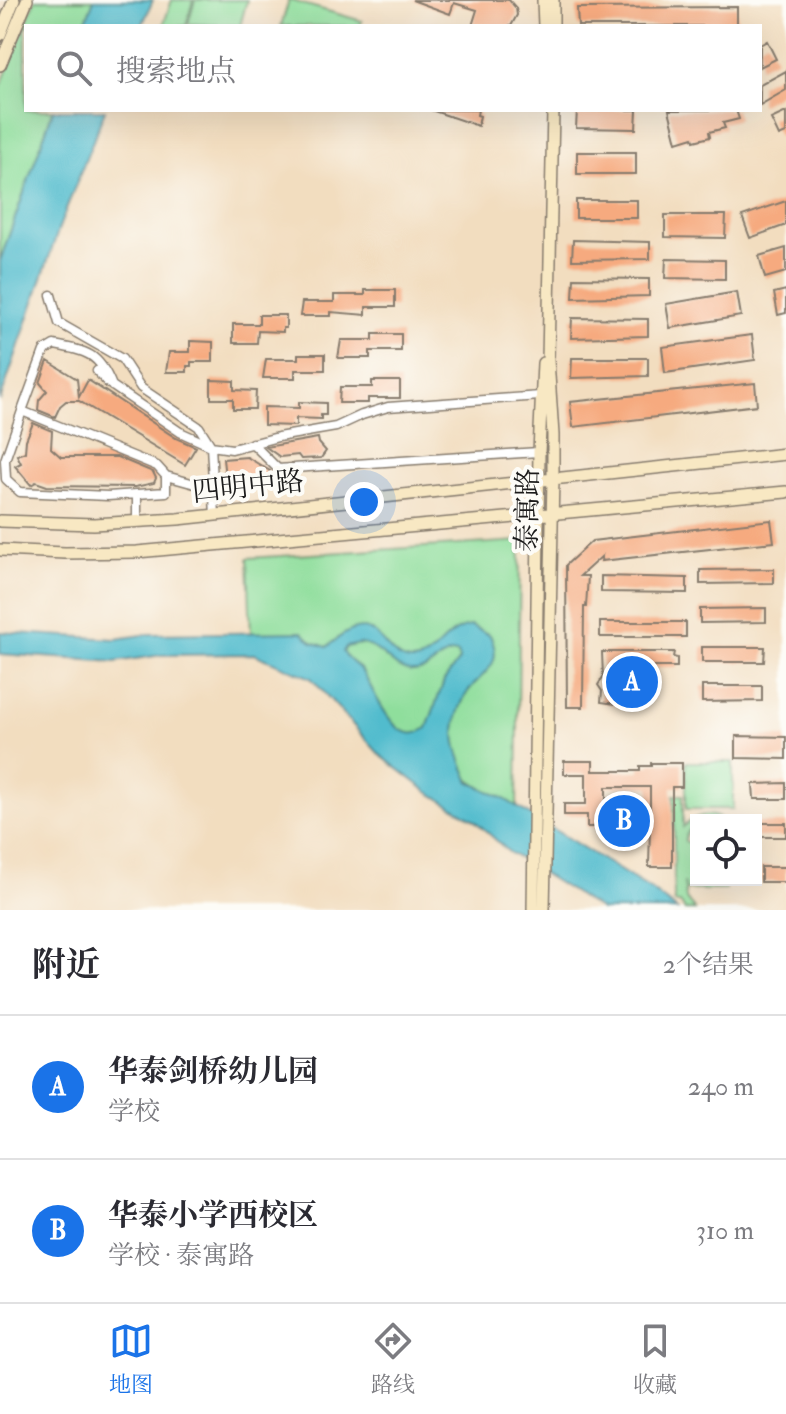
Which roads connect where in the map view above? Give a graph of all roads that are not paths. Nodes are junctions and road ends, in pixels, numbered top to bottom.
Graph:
1 (14, 0) edge
2 (27, 0) edge
3 (543, 0) edge
4 (553, 0) edge
5 (544, 24) edge
6 (553, 24) edge
7 (0, 35) edge
8 (0, 65) edge
9 (547, 112) edge
10 (553, 112) edge
11 (51, 295) dead end
12 (97, 371) dead end
13 (112, 386) junction
14 (540, 396) junction
15 (22, 411) junction
16 (252, 443) junction
17 (211, 446) junction
18 (539, 452) junction
19 (786, 454) edge
20 (166, 476) junction
21 (553, 478) junction
22 (538, 480) junction
23 (213, 489) junction
24 (786, 492) edge
25 (137, 496) junction
26 (215, 515) junction
27 (552, 515) junction
28 (537, 516) junction
29 (0, 521) edge
30 (137, 521) junction
31 (0, 550) edge
32 (533, 910) edge
33 (544, 910) edge

1 - 7 main road
2 - 8 main road
3 - 5 main road
4 - 6 main road
9 - 14 main road, 泰寓路
10 - 21 main road, 泰寓路
11 - 17 street
12 - 13 street
13 - 15 street
13 - 17 street
14 - 16 street
14 - 18 main road, 泰寓路
15 - 20 street
15 - 25 street
16 - 17 street
16 - 18 street
17 - 23 street
18 - 22 main road, 泰寓路
19 - 21 main road, 四明中路
20 - 23 street
20 - 25 street
21 - 22 main road, 四明中路
21 - 27 main road, 泰寓路
22 - 26 main road, 四明中路
22 - 28 main road, 泰寓路
23 - 26 street
24 - 27 main road, 四明中路
25 - 30 street
26 - 30 main road, 四明中路
27 - 28 main road, 四明中路
27 - 33 main road, 泰寓路
28 - 31 main road, 四明中路
28 - 32 main road, 泰寓路
29 - 30 main road, 四明中路

